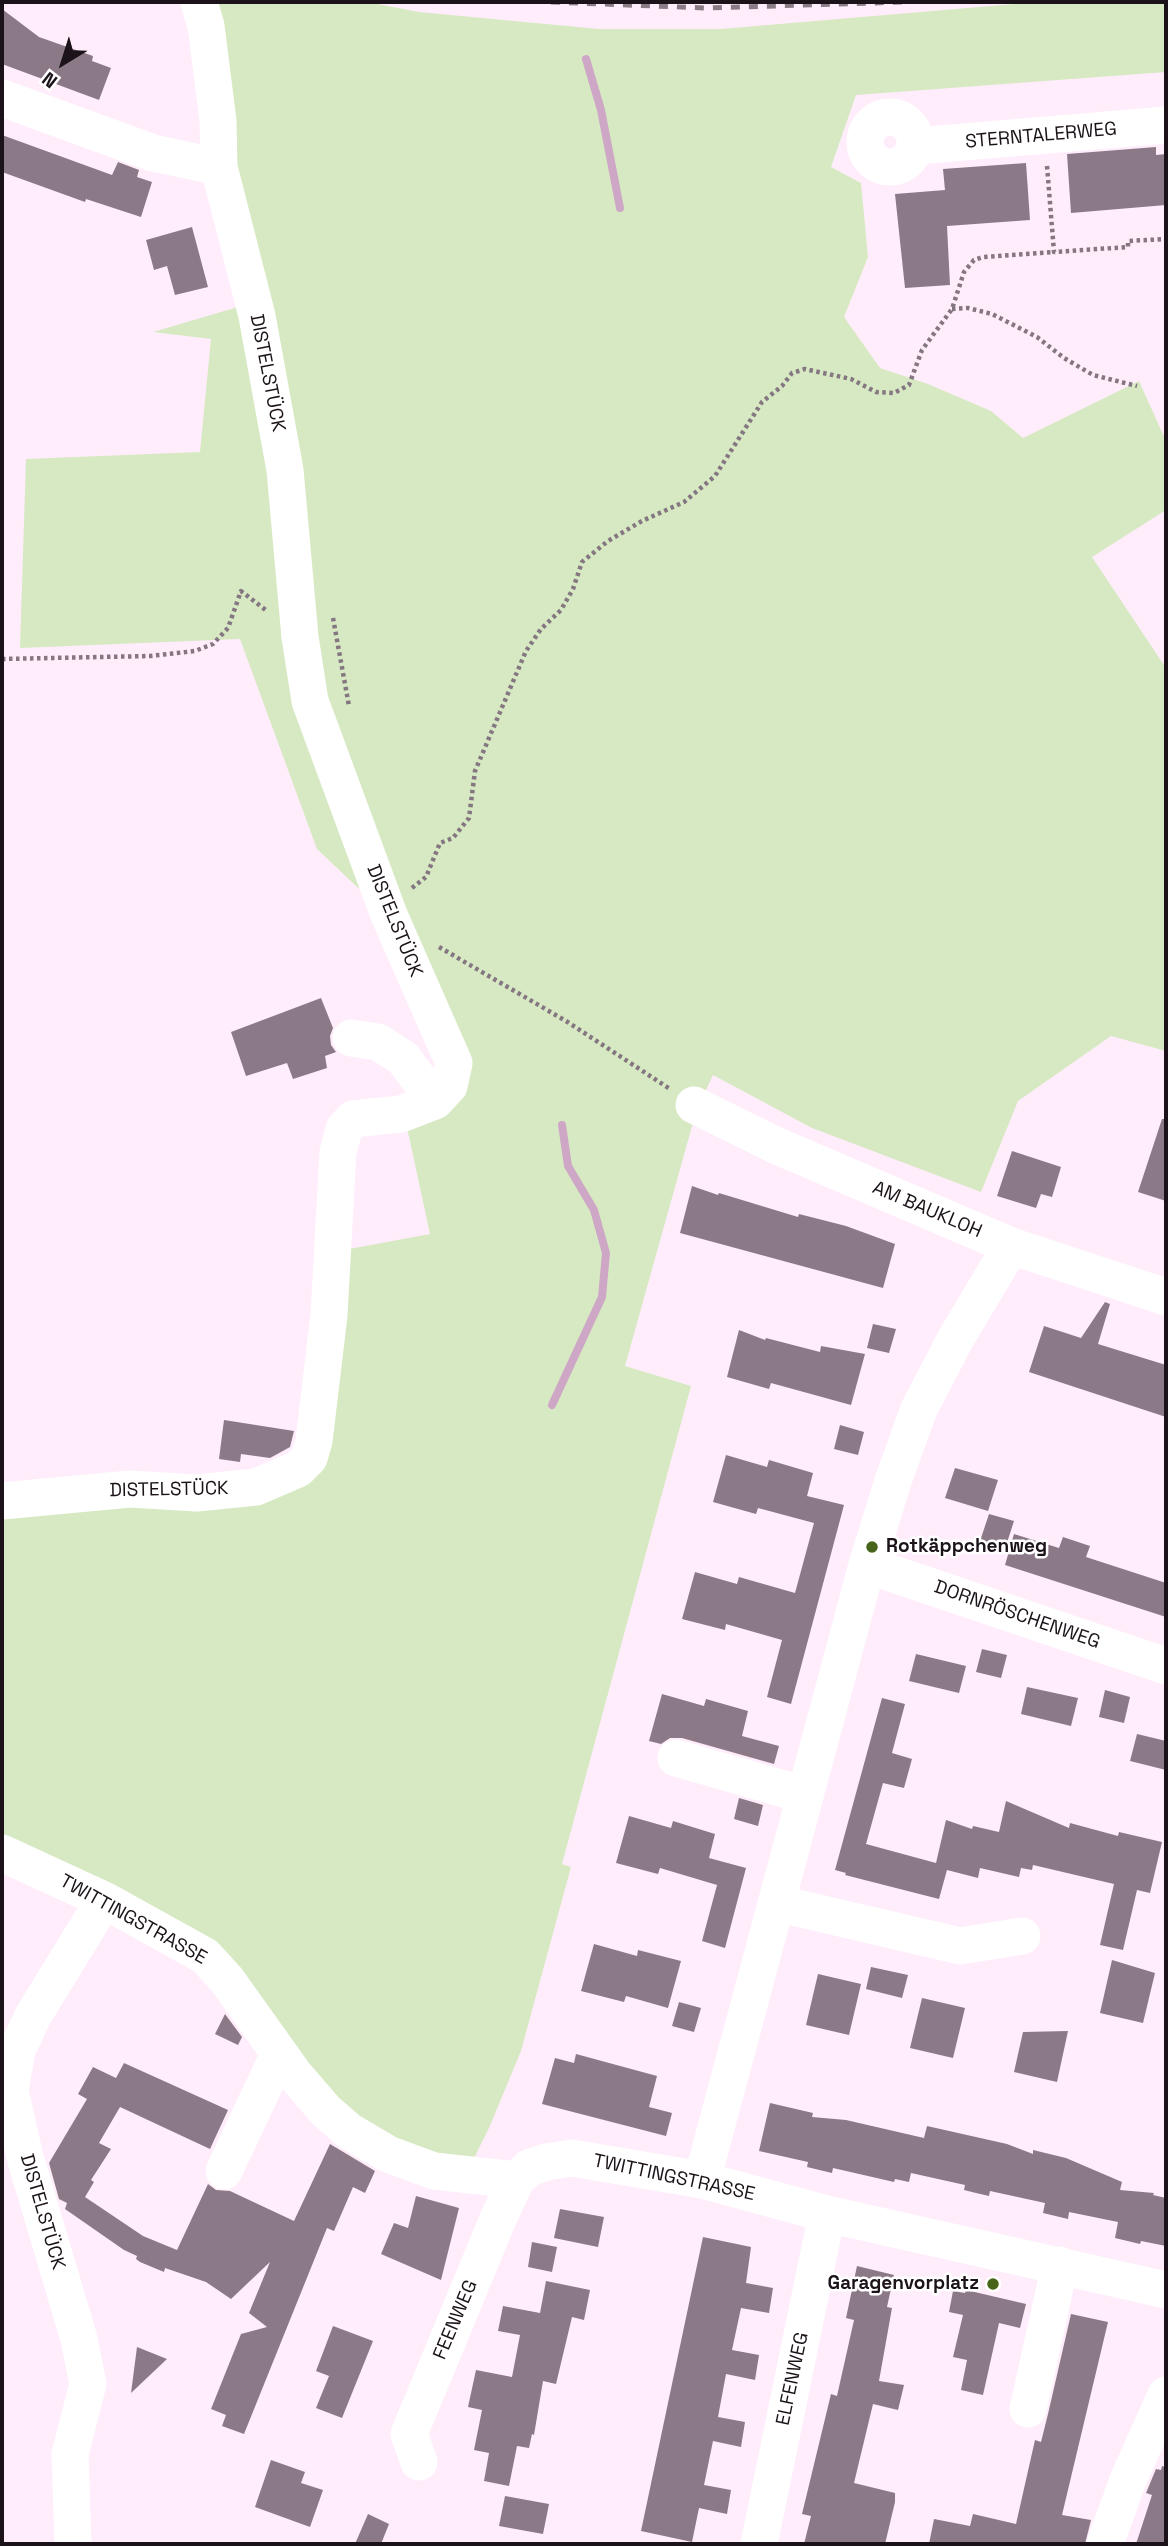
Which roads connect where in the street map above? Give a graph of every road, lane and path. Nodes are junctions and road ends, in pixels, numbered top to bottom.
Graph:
1 (199, 2) edge
2 (2, 98) edge
3 (1166, 125) edge
4 (1045, 136) junction
5 (916, 146) dead end
6 (219, 167) junction
7 (1166, 239) edge
8 (1054, 252) junction
9 (952, 309) junction
10 (1137, 386) dead end
11 (331, 606) dead end
12 (300, 637) junction
13 (2, 659) edge
14 (349, 710) dead end
15 (410, 889) dead end
16 (429, 941) dead end
17 (351, 1038) dead end
18 (435, 1101) junction
19 (694, 1105) joint
20 (1011, 1246) junction
21 (1166, 1297) edge
22 (2, 1501) edge
23 (867, 1565) junction
24 (1166, 1666) edge
25 (676, 1758) dead end
26 (805, 1795) junction
27 (2, 1853) edge
28 (104, 1900) junction
29 (776, 1903) junction
30 (1022, 1936) dead end
31 (279, 2054) junction
32 (223, 2172) dead end
33 (516, 2180) junction
34 (702, 2180) junction
35 (827, 2214) junction
36 (1060, 2265) junction
37 (1166, 2290) edge
38 (1166, 2395) edge
39 (1028, 2409) dead end
40 (419, 2462) dead end
41 (73, 2544) edge
42 (759, 2544) edge
43 (1105, 2544) edge

1 - 6 street, DISTELSTÜCK
2 - 6 street
3 - 4 street, STERNTALERWEG
4 - 5 street, STERNTALERWEG
4 - 8 path
6 - 12 street, DISTELSTÜCK
7 - 8 path
8 - 9 path
9 - 10 path
9 - 15 path
11 - 14 path
12 - 13 path
12 - 18 street, DISTELSTÜCK
16 - 19 path
17 - 18 street
18 - 22 street, DISTELSTÜCK
19 - 20 street, AM BAUKLOH
20 - 21 street, AM BAUKLOH
20 - 23 street
23 - 24 street, DORNRÖSCHENWEG
23 - 26 street
25 - 26 street
26 - 29 street
27 - 28 street, TWITTINGSTRASSE
28 - 31 street, TWITTINGSTRASSE
28 - 41 street, DISTELSTÜCK
29 - 30 street
29 - 34 street
31 - 32 street
31 - 33 street, TWITTINGSTRASSE
33 - 34 street, TWITTINGSTRASSE
33 - 40 street, FEENWEG
34 - 35 street, TWITTINGSTRASSE
35 - 36 street, TWITTINGSTRASSE
35 - 42 street, ELFENWEG
36 - 37 street, TWITTINGSTRASSE
36 - 39 street
38 - 43 street

